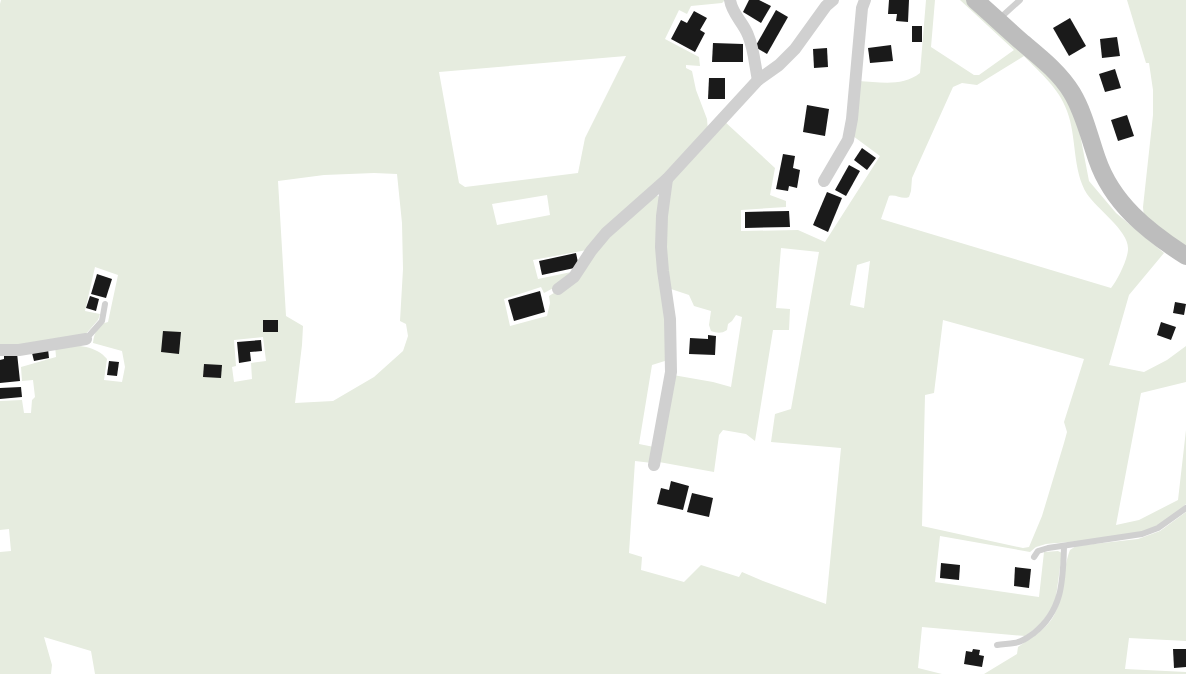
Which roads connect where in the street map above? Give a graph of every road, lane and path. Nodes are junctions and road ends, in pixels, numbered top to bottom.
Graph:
1 (730, 0) edge
2 (833, 0) edge
3 (865, 0) edge
4 (975, 0) edge
5 (1020, 0) edge
6 (997, 20) junction
7 (758, 80) junction
8 (667, 179) junction
9 (824, 181) dead end
10 (1186, 256) edge
11 (558, 289) dead end
12 (105, 304) dead end
13 (86, 340) joint
14 (0, 350) edge
15 (654, 466) dead end
16 (1186, 508) edge
17 (1064, 546) junction
18 (1034, 557) dead end
19 (997, 645) dead end

1 - 7 street
2 - 7 street
3 - 9 street
4 - 6 main road
5 - 6 lane
6 - 10 main road
7 - 8 street
8 - 11 street
8 - 15 street
12 - 13 lane
13 - 14 street
16 - 17 lane
17 - 18 lane
17 - 19 lane

